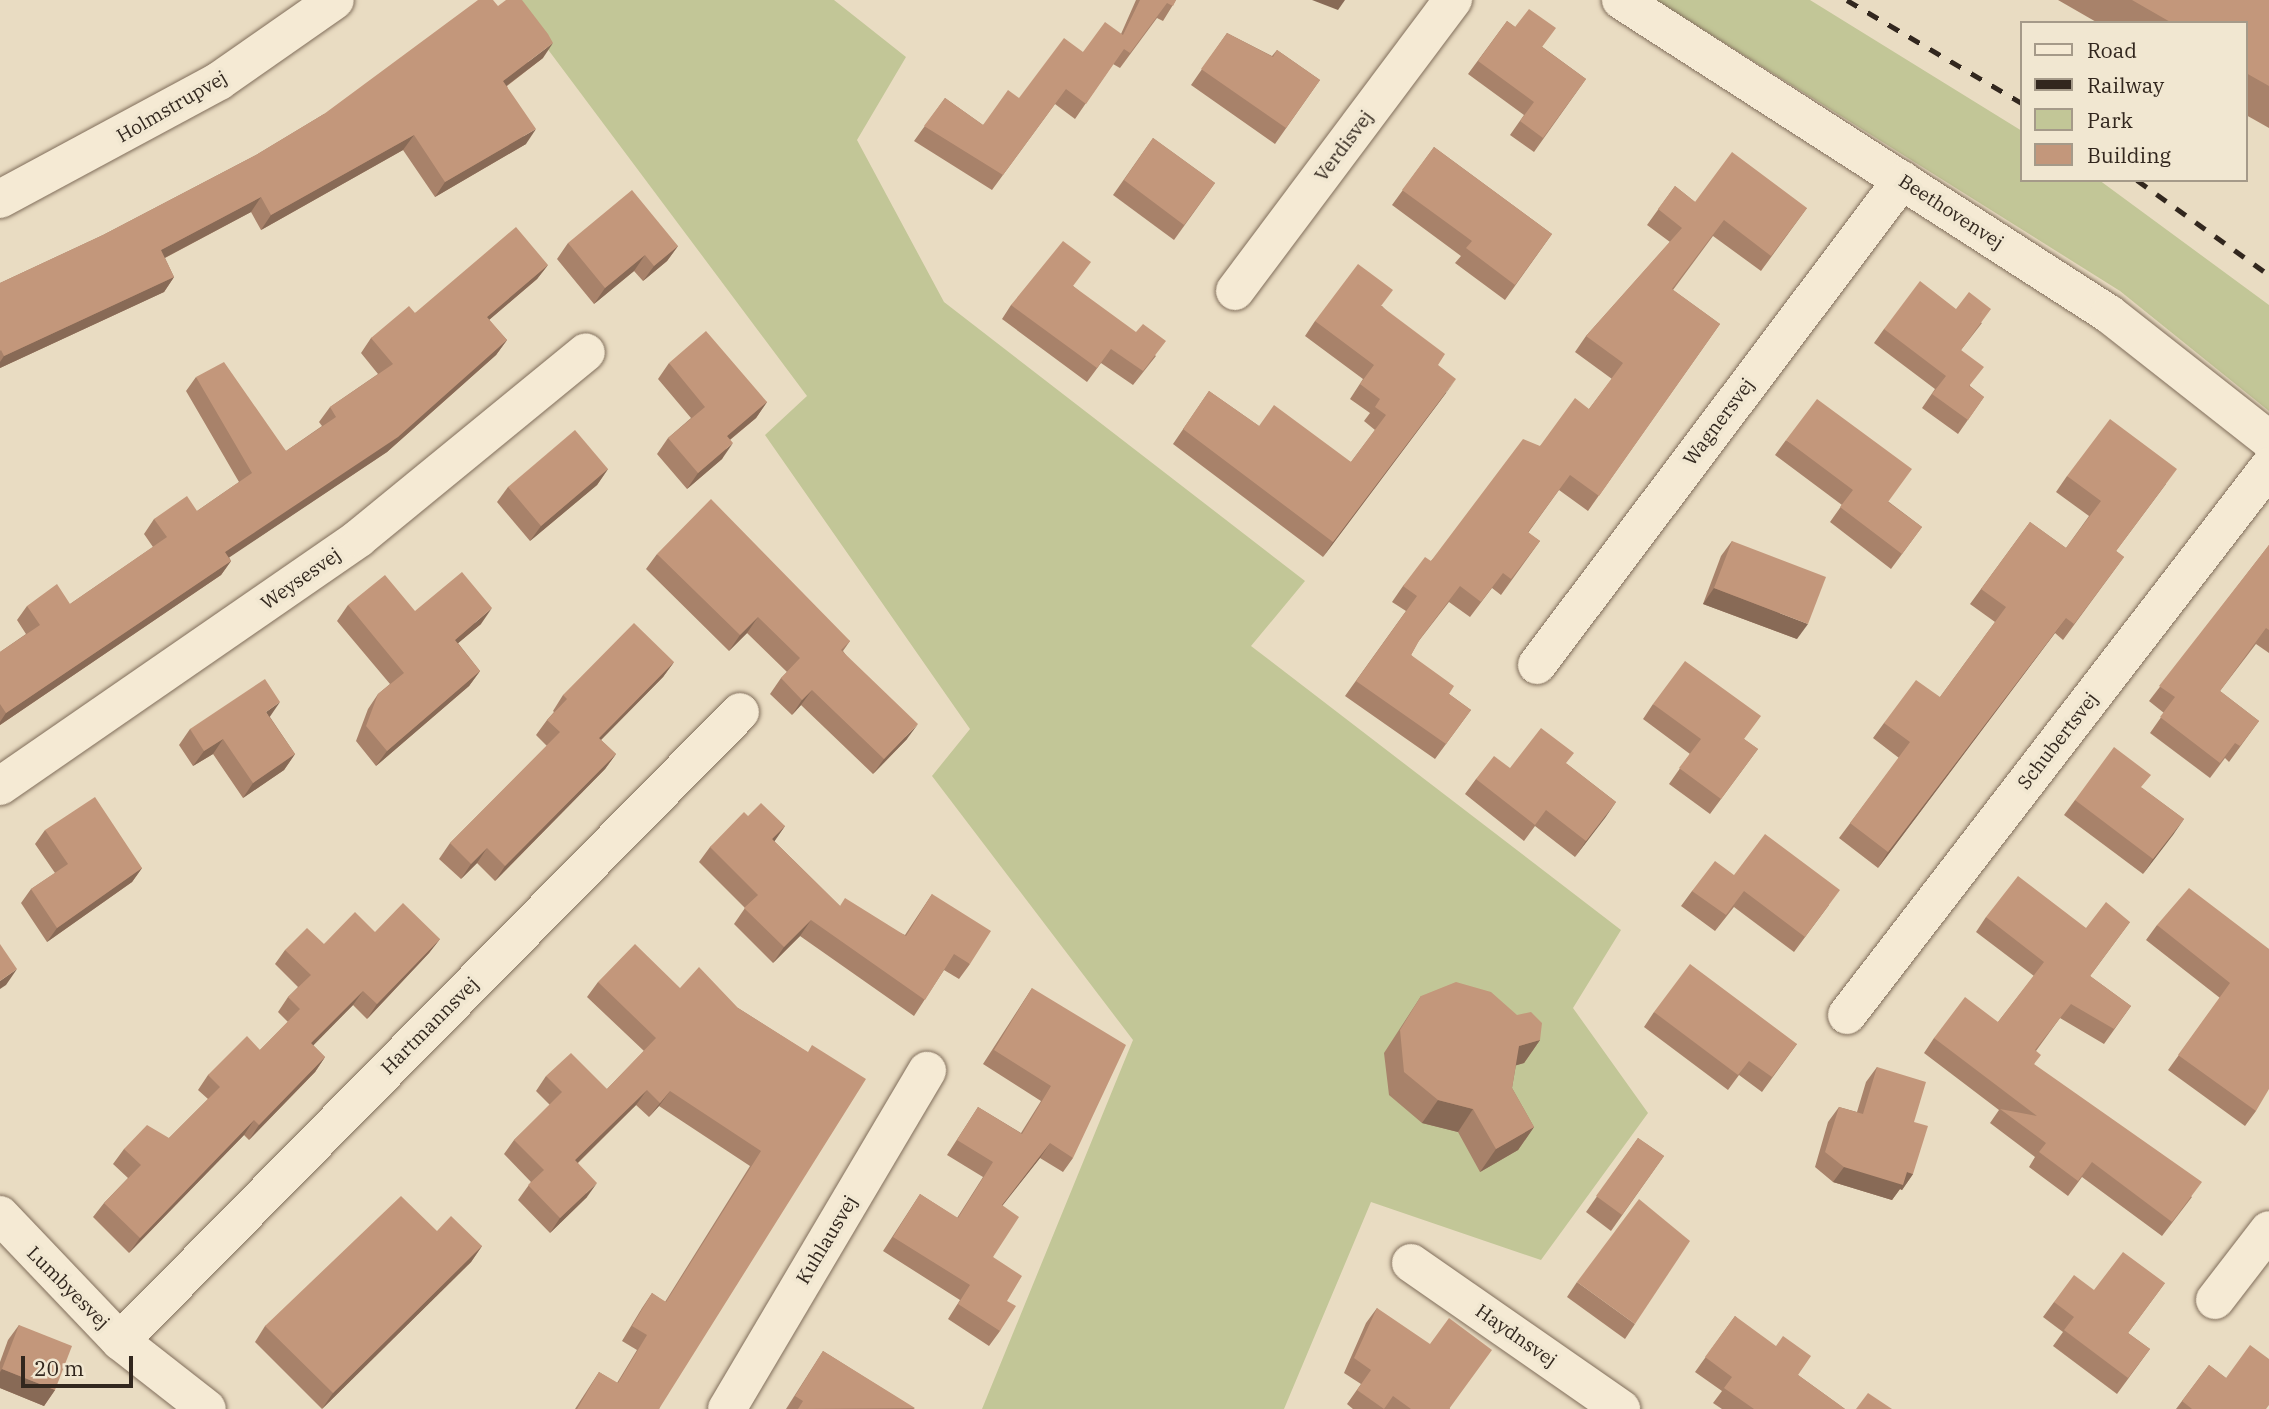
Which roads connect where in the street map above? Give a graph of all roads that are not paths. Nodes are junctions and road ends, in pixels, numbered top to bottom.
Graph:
1 (335, 0) edge
2 (1453, 0) edge
3 (1621, 0) edge
4 (1902, 180) junction
5 (0, 199) edge
6 (1236, 291) dead end
7 (586, 352) dead end
8 (2269, 440) edge
9 (2269, 467) edge
10 (1537, 665) dead end
11 (740, 712) dead end
12 (0, 786) edge
13 (1847, 1015) dead end
14 (927, 1071) dead end
15 (0, 1215) edge
16 (2269, 1230) edge
17 (1411, 1263) dead end
18 (2216, 1300) dead end
19 (120, 1341) junction
20 (206, 1409) edge
21 (727, 1409) edge
22 (1621, 1409) edge

1 - 5 street, Holmstrupvej
2 - 6 street, Verdisvej
3 - 4 street, Beethovenvej
4 - 8 street, Beethovenvej
4 - 10 street, Wagnersvej
7 - 12 street, Weysesvej
9 - 13 street, Schubertsvej
11 - 19 street, Hartmannsvej
14 - 21 street, Kuhlausvej
15 - 19 street, Lumbyesvej
16 - 18 street
17 - 22 street, Haydnsvej
19 - 20 street, Lumbyesvej

